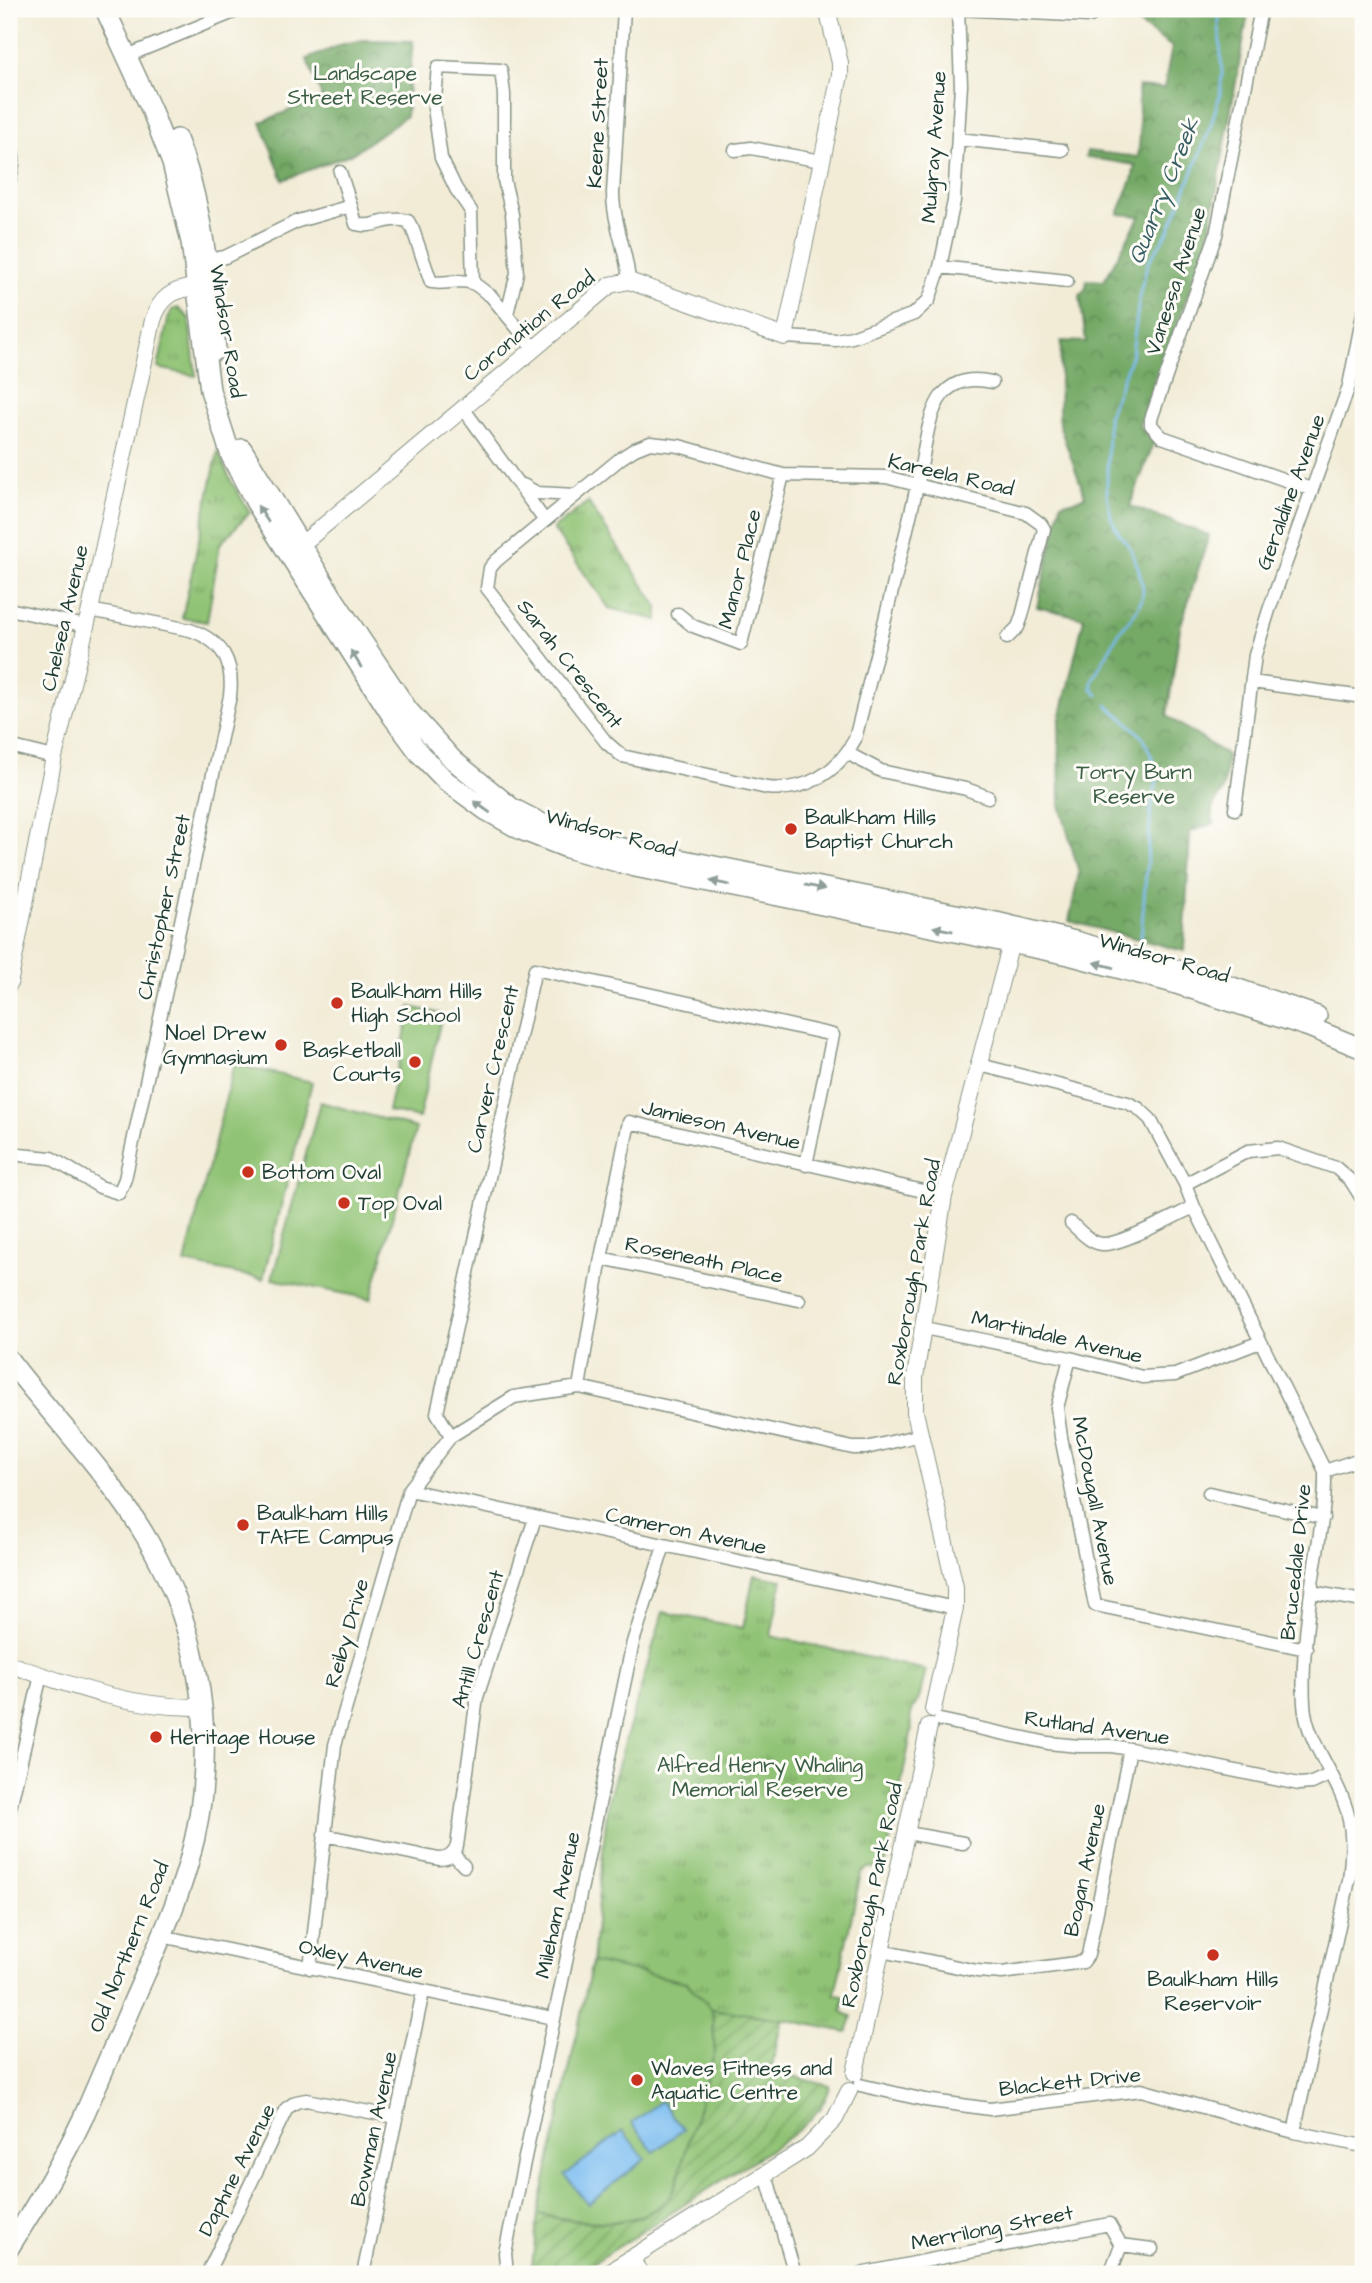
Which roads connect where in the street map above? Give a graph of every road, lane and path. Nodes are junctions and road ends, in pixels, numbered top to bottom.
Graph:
1 (105, 9) edge
2 (117, 9) edge
3 (241, 9) edge
4 (624, 9) edge
5 (827, 9) edge
6 (958, 9) edge
7 (1102, 9) edge
8 (1261, 9) edge
9 (132, 54) junction
10 (958, 139) junction
11 (9, 145) edge
12 (735, 150) dead end
13 (1062, 150) dead end
14 (821, 161) junction
15 (340, 172) dead end
16 (9, 183) edge
17 (351, 206) junction
18 (207, 260) junction
19 (940, 267) junction
20 (629, 281) junction
21 (1067, 281) dead end
22 (473, 283) junction
23 (203, 286) junction
24 (507, 314) junction
25 (1363, 314) edge
26 (785, 337) junction
27 (534, 348) junction
28 (992, 382) dead end
29 (463, 408) junction
30 (783, 475) junction
31 (519, 483) junction
32 (918, 485) junction
33 (1311, 489) junction
34 (576, 495) junction
35 (545, 521) junction
36 (295, 549) junction
37 (9, 609) edge
38 (678, 614) dead end
39 (88, 618) junction
40 (1007, 638) dead end
41 (1252, 682) junction
42 (1363, 697) edge
43 (9, 746) edge
44 (847, 753) junction
45 (54, 757) junction
46 (988, 797) dead end
47 (1235, 809) dead end
48 (1013, 935) junction
49 (9, 984) edge
50 (1363, 1034) edge
51 (1363, 1049) edge
52 (980, 1065) junction
53 (9, 1154) edge
54 (806, 1165) junction
55 (1185, 1184) junction
56 (944, 1196) junction
57 (1363, 1200) edge
58 (1194, 1207) junction
59 (1071, 1223) dead end
60 (601, 1258) junction
61 (799, 1300) dead end
62 (924, 1328) junction
63 (1260, 1342) junction
64 (1070, 1358) junction
65 (9, 1360) edge
66 (579, 1387) junction
67 (921, 1435) junction
68 (451, 1436) junction
69 (1363, 1458) edge
70 (1325, 1471) junction
71 (409, 1490) junction
72 (1209, 1493) dead end
73 (535, 1518) junction
74 (1323, 1518) junction
75 (664, 1546) junction
76 (1311, 1592) junction
77 (1363, 1601) edge
78 (955, 1608) junction
79 (1306, 1649) junction
80 (9, 1664) edge
81 (41, 1675) junction
82 (203, 1707) junction
83 (934, 1718) junction
84 (1130, 1749) junction
85 (1331, 1774) junction
86 (9, 1812) edge
87 (906, 1833) junction
88 (324, 1835) junction
89 (962, 1843) dead end
90 (453, 1854) junction
91 (464, 1866) dead end
92 (161, 1936) junction
93 (881, 1951) junction
94 (310, 1968) junction
95 (423, 1992) junction
96 (553, 2018) junction
97 (855, 2083) junction
98 (396, 2118) junction
99 (1294, 2132) junction
100 (1363, 2146) edge
101 (766, 2175) junction
102 (1121, 2245) junction
103 (9, 2248) edge
104 (1152, 2249) dead end
105 (633, 2258) junction
106 (207, 2274) edge
107 (363, 2274) edge
108 (507, 2274) edge
109 (606, 2274) edge
110 (643, 2274) edge
111 (796, 2274) edge
112 (860, 2274) edge
113 (1110, 2274) edge

1 - 9 main road, Windsor Road
2 - 9 main road, Windsor Road
3 - 9 street
4 - 20 street, Keene Street
5 - 14 street
6 - 7 street
6 - 10 street, Mulgray Avenue
8 - 33 street, Vanessa Avenue
9 - 18 main road, Windsor Road
9 - 23 main road, Windsor Road
10 - 13 street
10 - 19 street, Mulgray Avenue
11 - 16 street
12 - 14 street
14 - 26 street
15 - 17 street
17 - 18 street
17 - 22 street
18 - 23 main road, Windsor Road
19 - 21 street
19 - 26 street, Mulgray Avenue
20 - 26 street, Coronation Road
20 - 27 street, Coronation Road
22 - 24 street
22 - 24 street
23 - 36 main road, Windsor Road
23 - 39 street, Chelsea Avenue
24 - 27 street
25 - 33 street, Geraldine Avenue
27 - 29 street, Coronation Road
28 - 32 street, Sarah Crescent
29 - 31 street
29 - 36 street, Coronation Road
30 - 32 street, Kareela Road
30 - 34 street, Kareela Road
30 - 38 street, Manor Place
31 - 34 street
31 - 35 street
32 - 40 street, Kareela Road
32 - 44 street, Sarah Crescent
33 - 41 street, Geraldine Avenue
34 - 35 street, Kareela Road
35 - 44 street, Sarah Crescent
36 - 48 main road, Windsor Road
37 - 39 street
39 - 45 street, Chelsea Avenue
39 - 53 street, Christopher Street
41 - 42 street
41 - 47 street, Geraldine Avenue
43 - 45 street
44 - 46 street
45 - 49 street, Chelsea Avenue
48 - 50 main road, Windsor Road
51 -> 48 main road, Windsor Road
48 - 52 street, Roxborough Park Road
52 - 55 street, Brucedale Drive
52 - 56 street, Roxborough Park Road
54 - 56 street, Jamieson Avenue
54 - 60 street, Jamieson Avenue
54 - 68 street, Carver Crescent
55 - 57 street
55 - 58 street, Brucedale Drive
56 - 62 street, Roxborough Park Road
58 - 59 street
58 - 63 street, Brucedale Drive
60 - 61 street, Roseneath Place
60 - 66 street, Jamieson Avenue
62 - 64 street, Martindale Avenue
62 - 67 street, Roxborough Park Road
63 - 64 street, Martindale Avenue
63 - 70 street, Brucedale Drive
64 - 79 street, McDougall Avenue
65 - 82 main road, Old Northern Road
66 - 67 street, Reiby Drive
66 - 68 street, Reiby Drive
67 - 78 street, Roxborough Park Road
68 - 71 street, Reiby Drive
69 - 70 street
70 - 74 street, Brucedale Drive
71 - 73 street, Cameron Avenue
71 - 88 street, Reiby Drive
72 - 74 street
73 - 75 street, Cameron Avenue
73 - 90 street, Antill Crescent
74 - 76 street, Brucedale Drive
75 - 78 street, Cameron Avenue
75 - 96 street, Mileham Avenue
76 - 77 street
76 - 79 street, Brucedale Drive
78 - 83 street, Roxborough Park Road
79 - 85 street, Brucedale Drive
80 - 81 street
81 - 82 street
81 - 86 street
82 - 92 main road, Old Northern Road
83 - 84 street, Rutland Avenue
83 - 87 street, Roxborough Park Road
84 - 85 street, Rutland Avenue
84 - 93 street, Bogan Avenue
85 - 99 street, Brucedale Drive
87 - 89 street
87 - 93 street, Roxborough Park Road
88 - 90 street
88 - 94 street, Reiby Drive
90 - 91 street
92 - 94 street, Oxley Avenue
92 - 103 main road, Old Northern Road
93 - 97 street, Roxborough Park Road
94 - 95 street, Oxley Avenue
95 - 96 street, Oxley Avenue
95 - 98 street, Bowman Avenue
96 - 108 street, Mileham Avenue
97 - 99 street, Blackett Drive
97 - 101 street, Roxborough Park Road
98 - 106 street, Daphne Avenue
98 - 107 street, Bowman Avenue
99 - 100 street, Blackett Drive
101 - 105 street, Roxborough Park Road
101 - 111 street
102 - 104 street
102 - 112 street, Merrilong Street
102 - 113 street
105 - 109 street, Roxborough Park Road
105 - 110 street

